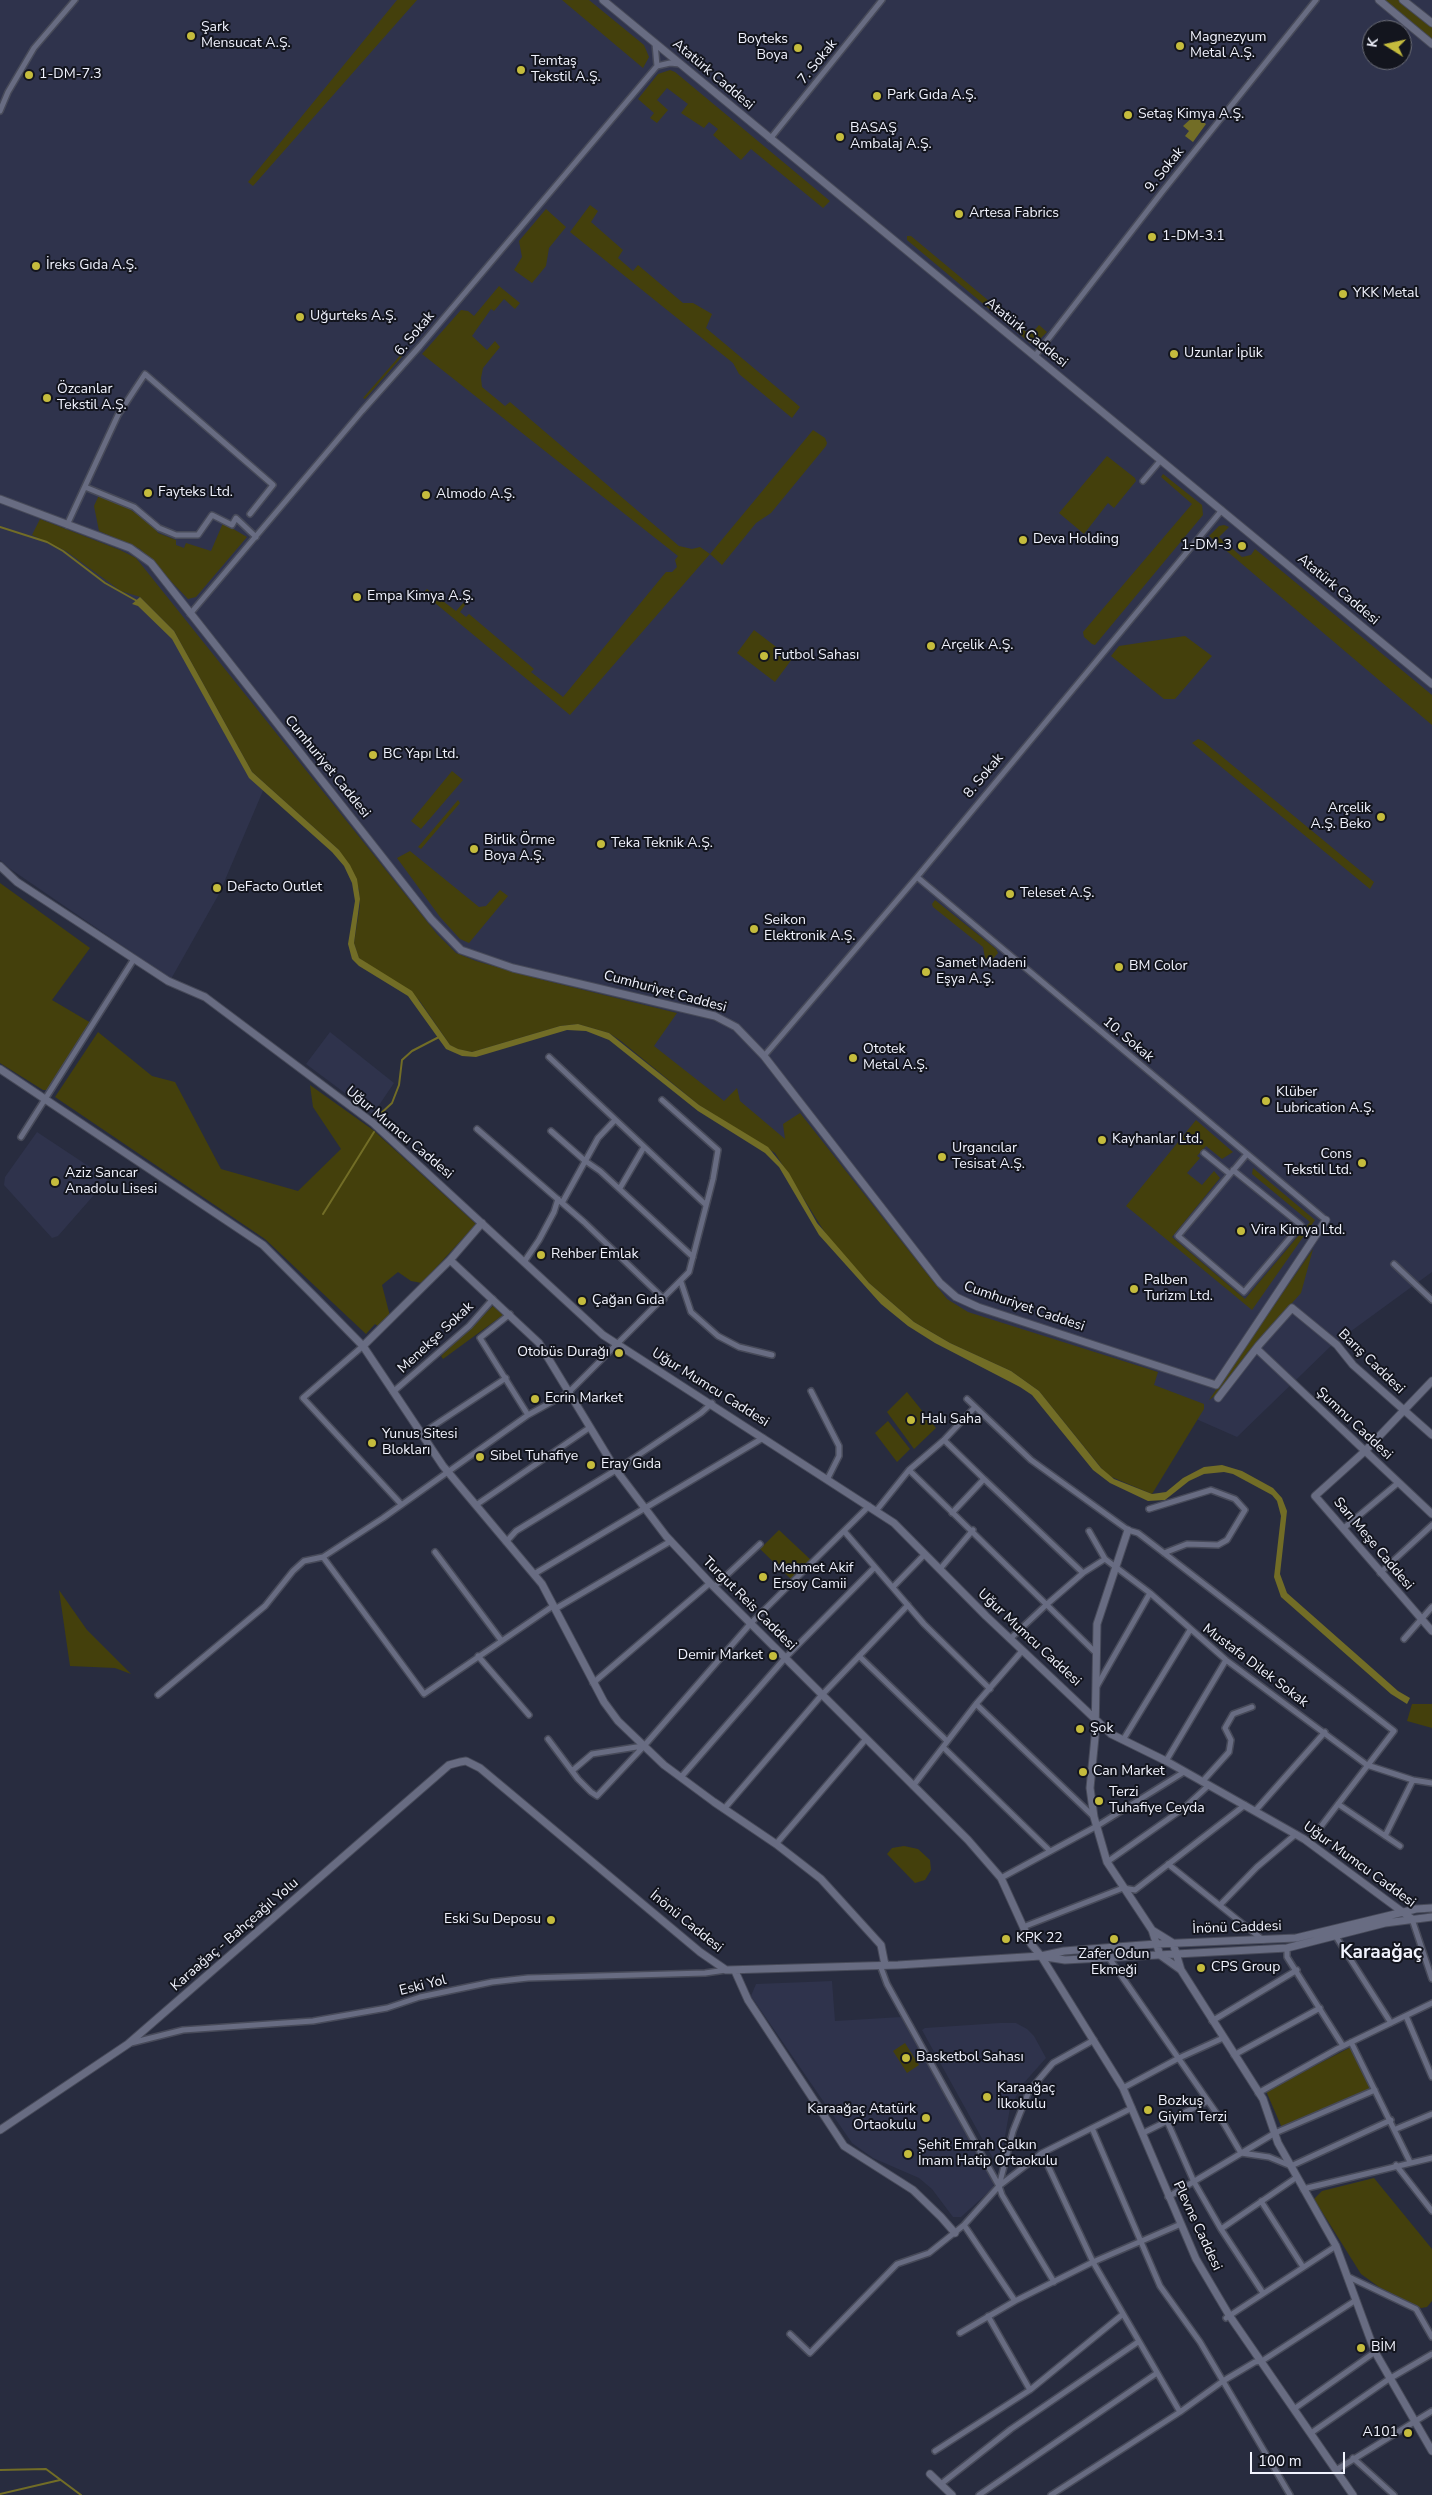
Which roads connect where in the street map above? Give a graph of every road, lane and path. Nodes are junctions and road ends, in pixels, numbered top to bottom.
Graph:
1 (75, 0) edge
2 (604, 0) edge
3 (882, 0) edge
4 (1316, 0) edge
5 (1379, 0) edge
6 (1403, 0) edge
7 (1432, 23) edge
8 (655, 43) junction
9 (1432, 44) edge
10 (680, 64) junction
11 (656, 66) junction
12 (0, 111) edge
13 (770, 139) junction
14 (1035, 356) junction
15 (1160, 461) junction
16 (1143, 481) dead end
17 (85, 487) junction
18 (0, 499) edge
19 (1222, 510) junction
20 (250, 514) dead end
21 (67, 525) junction
22 (256, 537) junction
23 (190, 614) junction
24 (1432, 684) edge
25 (0, 866) edge
26 (917, 877) junction
27 (134, 959) junction
28 (764, 1056) junction
29 (549, 1057) dead end
30 (0, 1069) edge
31 (45, 1100) junction
32 (662, 1100) dead end
33 (615, 1120) junction
34 (477, 1129) dead end
35 (550, 1131) dead end
36 (20, 1137) dead end
37 (644, 1146) junction
38 (1204, 1152) dead end
39 (1247, 1154) junction
40 (584, 1160) junction
41 (1232, 1172) junction
42 (620, 1188) junction
43 (560, 1201) junction
44 (706, 1205) junction
45 (1326, 1220) joint
46 (482, 1223) junction
47 (693, 1257) junction
48 (450, 1260) junction
49 (524, 1262) junction
50 (1394, 1264) dead end
51 (681, 1282) junction
52 (664, 1299) junction
53 (493, 1300) junction
54 (1432, 1300) edge
55 (510, 1314) junction
56 (617, 1344) junction
57 (363, 1346) junction
58 (1259, 1352) dead end
59 (772, 1355) dead end
60 (506, 1378) junction
61 (1432, 1381) edge
62 (811, 1391) dead end
63 (393, 1392) junction
64 (568, 1393) junction
65 (1218, 1398) dead end
66 (967, 1400) dead end
67 (712, 1404) junction
68 (975, 1407) junction
69 (1404, 1410) junction
70 (528, 1415) junction
71 (589, 1428) junction
72 (421, 1434) junction
73 (1432, 1435) edge
74 (764, 1437) junction
75 (944, 1440) junction
76 (1364, 1451) junction
77 (616, 1470) junction
78 (909, 1470) junction
79 (447, 1471) junction
80 (828, 1478) junction
81 (984, 1479) junction
82 (1398, 1483) junction
83 (401, 1504) junction
84 (476, 1506) junction
85 (869, 1506) junction
86 (644, 1507) junction
87 (1150, 1509) dead end
88 (876, 1511) junction
89 (952, 1512) junction
90 (1432, 1514) edge
91 (1432, 1525) edge
92 (1344, 1528) junction
93 (973, 1530) junction
94 (1128, 1530) junction
95 (1089, 1531) dead end
96 (844, 1532) junction
97 (671, 1541) junction
98 (506, 1542) junction
99 (760, 1544) dead end
100 (434, 1552) dead end
101 (1164, 1553) junction
102 (925, 1554) junction
103 (323, 1557) junction
104 (1105, 1559) junction
105 (1114, 1566) junction
106 (875, 1567) junction
107 (940, 1569) junction
108 (1083, 1573) junction
109 (1380, 1573) junction
110 (534, 1574) junction
111 (712, 1585) junction
112 (893, 1587) junction
113 (1150, 1593) junction
114 (1046, 1604) junction
115 (908, 1605) junction
116 (554, 1607) junction
117 (1432, 1607) edge
118 (1421, 1620) junction
119 (751, 1623) junction
120 (1190, 1630) junction
121 (1432, 1631) edge
122 (1010, 1639) junction
123 (1404, 1639) dead end
124 (501, 1640) junction
125 (1022, 1651) junction
126 (1095, 1652) junction
127 (478, 1656) junction
128 (860, 1656) junction
129 (786, 1657) junction
130 (1226, 1660) junction
131 (593, 1683) junction
132 (1096, 1688) junction
133 (990, 1689) junction
134 (158, 1695) dead end
135 (822, 1695) junction
136 (976, 1704) junction
137 (1252, 1708) dead end
138 (529, 1715) dead end
139 (1095, 1720) junction
140 (1326, 1732) junction
141 (866, 1738) junction
142 (548, 1739) dead end
143 (1123, 1740) junction
144 (947, 1741) junction
145 (644, 1746) junction
146 (943, 1747) junction
147 (1166, 1761) junction
148 (1367, 1765) junction
149 (480, 1768) joint
150 (572, 1771) junction
151 (1184, 1772) junction
152 (682, 1776) junction
153 (1412, 1780) junction
154 (1432, 1783) edge
155 (1205, 1784) junction
156 (913, 1786) junction
157 (1338, 1804) junction
158 (1245, 1805) junction
159 (724, 1809) junction
160 (1255, 1811) junction
161 (1094, 1817) junction
162 (1097, 1826) junction
163 (1296, 1834) junction
164 (1385, 1836) junction
165 (1309, 1842) junction
166 (776, 1844) junction
167 (1400, 1846) dead end
168 (1050, 1851) junction
169 (1107, 1862) junction
170 (1168, 1864) junction
171 (1001, 1878) junction
172 (1123, 1888) junction
173 (1220, 1905) junction
174 (1432, 1908) edge
175 (1401, 1913) junction
176 (1432, 1918) edge
177 (1412, 1919) junction
178 (1023, 1927) junction
179 (1152, 1930) junction
180 (1335, 1935) junction
181 (1264, 1940) junction
182 (1173, 1943) junction
183 (1156, 1944) junction
184 (1287, 1948) junction
185 (1160, 1954) junction
186 (1174, 1954) junction
187 (1041, 1956) junction
188 (1109, 1958) junction
189 (883, 1965) junction
190 (726, 1970) junction
191 (1181, 1970) junction
192 (1296, 1970) junction
193 (735, 1971) junction
194 (1432, 1979) edge
195 (1432, 2003) edge
196 (1320, 2008) junction
197 (1406, 2016) junction
198 (1212, 2020) junction
199 (1391, 2023) junction
200 (1223, 2038) junction
201 (1094, 2040) junction
202 (1352, 2042) junction
203 (128, 2044) junction
204 (1343, 2046) junction
205 (1234, 2055) junction
206 (1178, 2058) junction
207 (1432, 2077) edge
208 (1123, 2088) junction
209 (1375, 2090) junction
210 (1258, 2093) junction
211 (1208, 2101) junction
212 (1132, 2108) junction
213 (1432, 2114) edge
214 (1391, 2120) junction
215 (1167, 2121) junction
216 (1092, 2128) junction
217 (1396, 2129) junction
218 (0, 2130) edge
219 (1274, 2132) junction
220 (1143, 2133) junction
221 (1042, 2153) junction
222 (1241, 2153) junction
223 (1432, 2158) edge
224 (1410, 2162) junction
225 (1404, 2163) junction
226 (1396, 2165) junction
227 (1291, 2166) junction
228 (1402, 2172) junction
229 (1297, 2177) junction
230 (1194, 2182) junction
231 (1000, 2186) junction
232 (1303, 2189) junction
233 (1168, 2198) junction
234 (1261, 2202) junction
235 (1432, 2211) edge
236 (1181, 2224) junction
237 (964, 2226) junction
238 (1221, 2229) junction
239 (954, 2233) junction
240 (1141, 2242) junction
241 (1336, 2246) junction
242 (1093, 2262) junction
243 (1303, 2266) junction
244 (1349, 2277) junction
245 (1054, 2282) junction
246 (1263, 2293) junction
247 (1356, 2300) junction
248 (1015, 2301) junction
249 (1123, 2314) junction
250 (988, 2316) junction
251 (1228, 2317) junction
252 (960, 2333) dead end
253 (790, 2334) dead end
254 (1432, 2337) edge
255 (1138, 2342) junction
256 (1375, 2352) junction
257 (1432, 2354) edge
258 (1262, 2361) junction
259 (1158, 2373) junction
260 (1389, 2379) junction
261 (1223, 2381) junction
262 (1030, 2390) junction
263 (1294, 2409) junction
264 (1432, 2411) edge
265 (1180, 2412) junction
266 (1414, 2420) junction
267 (1311, 2433) junction
268 (935, 2451) dead end
269 (1432, 2451) edge
270 (1353, 2458) junction
271 (1336, 2470) junction
272 (930, 2474) dead end
273 (941, 2484) junction
274 (952, 2495) edge
275 (979, 2495) edge
276 (1051, 2495) edge
277 (1290, 2495) edge
278 (1353, 2495) edge
279 (1394, 2495) edge

1 - 12 street
2 - 8 street, Atatürk Caddesi
3 - 13 street, 7. Sokak
4 - 14 street, 9. Sokak
5 - 9 street
6 - 7 street
8 - 10 street, Atatürk Caddesi
8 - 11 street
10 - 11 street
10 - 13 street, Atatürk Caddesi
11 - 22 street, 6. Sokak
13 - 14 street, Atatürk Caddesi
14 - 15 street, Atatürk Caddesi
15 - 16 street
15 - 19 street, Atatürk Caddesi
17 - 20 street
17 - 21 street
17 - 22 street
18 - 21 street, Cumhuriyet Caddesi
19 - 24 street, Atatürk Caddesi
19 - 26 street, 8. Sokak
21 - 23 street, Cumhuriyet Caddesi
22 - 23 street, 6. Sokak
23 - 28 street, Cumhuriyet Caddesi
25 - 27 street, Uğur Mumcu Caddesi
26 - 28 street, 8. Sokak
26 - 39 street, 10. Sokak
27 - 31 street
27 - 46 street, Uğur Mumcu Caddesi
28 - 45 street, Cumhuriyet Caddesi
29 - 33 street
30 - 31 street
31 - 36 street
31 - 57 street
32 - 44 street
33 - 37 street
33 - 40 street
34 - 43 street
35 - 40 street
37 - 42 street
37 - 44 street
38 - 41 street
39 - 41 street
39 - 45 street, 10. Sokak
40 - 42 street
40 - 43 street
41 - 41 street
42 - 47 street
43 - 49 street
43 - 52 street
44 - 47 street
46 - 48 street
46 - 49 street, Uğur Mumcu Caddesi
47 - 51 street
48 - 53 street, Turgut Reis Caddesi
48 - 57 street
49 - 56 street, Uğur Mumcu Caddesi
50 - 54 street
51 - 52 street
51 - 59 street
52 - 56 street
53 - 55 street, Turgut Reis Caddesi
53 - 63 street, Menekşe Sokak
55 - 60 street
55 - 64 street, Turgut Reis Caddesi
56 - 64 street
56 - 67 street, Uğur Mumcu Caddesi
57 - 63 street
57 - 83 street
58 - 76 street, Şumnu Caddesi
60 - 70 street
60 - 72 street
61 - 69 street
62 - 80 street
63 - 72 street
64 - 70 street
64 - 71 street, Turgut Reis Caddesi
65 - 69 street, Barış Caddesi
66 - 68 street
67 - 74 street, Uğur Mumcu Caddesi
67 - 77 street
68 - 75 street
68 - 94 street
69 - 73 street, Barış Caddesi
69 - 76 street
70 - 79 street
71 - 77 street, Turgut Reis Caddesi
71 - 84 street
72 - 79 street
74 - 80 street, Uğur Mumcu Caddesi
74 - 86 street
75 - 78 street
75 - 81 street
76 - 82 street, Şumnu Caddesi
76 - 92 street, Sarı Meşe Caddesi
77 - 86 street, Turgut Reis Caddesi
77 - 98 street
78 - 88 street
78 - 89 street
79 - 83 street
79 - 84 street
80 - 85 street, Uğur Mumcu Caddesi
81 - 89 street
81 - 108 street
82 - 90 street, Şumnu Caddesi
82 - 92 street
83 - 103 street
84 - 98 street
85 - 88 street, Uğur Mumcu Caddesi
85 - 96 street
86 - 97 street, Turgut Reis Caddesi
86 - 110 street
87 - 101 street
88 - 102 street, Uğur Mumcu Caddesi
89 - 93 street
91 - 109 street
92 - 109 street, Sarı Meşe Caddesi
93 - 107 street
93 - 114 street
94 - 101 street
94 - 105 street
95 - 104 street, Mustafa Dilek Sokak
96 - 106 street
96 - 119 street
97 - 111 street, Turgut Reis Caddesi
97 - 116 street
98 - 110 street
99 - 111 street
100 - 124 street
101 - 148 street
102 - 107 street, Uğur Mumcu Caddesi
102 - 112 street
103 - 127 street
103 - 134 street
104 - 105 street, Mustafa Dilek Sokak
104 - 108 street
105 - 113 street, Mustafa Dilek Sokak
105 - 126 street
106 - 112 street
106 - 129 street
107 - 122 street, Uğur Mumcu Caddesi
108 - 114 street
109 - 118 street, Sarı Meşe Caddesi
110 - 116 street
111 - 119 street, Turgut Reis Caddesi
111 - 131 street
112 - 115 street
113 - 120 street, Mustafa Dilek Sokak
113 - 132 street
114 - 122 street
114 - 126 street
115 - 128 street
115 - 133 street
116 - 124 street
116 - 131 street
117 - 118 street
118 - 121 street, Sarı Meşe Caddesi
118 - 123 street
119 - 129 street, Turgut Reis Caddesi
119 - 145 street
120 - 130 street, Mustafa Dilek Sokak
120 - 143 street
122 - 125 street, Uğur Mumcu Caddesi
124 - 127 street
125 - 133 street
125 - 139 street, Uğur Mumcu Caddesi
126 - 132 street
127 - 138 street
128 - 135 street
128 - 144 street
129 - 135 street, Turgut Reis Caddesi
129 - 152 street
130 - 140 street, Mustafa Dilek Sokak
130 - 147 street
131 - 145 street
132 - 139 street
133 - 136 street
135 - 141 street, Turgut Reis Caddesi
135 - 159 street
136 - 144 street
136 - 161 street
137 - 155 street
139 - 143 street, Uğur Mumcu Caddesi
139 - 161 street
140 - 148 street, Mustafa Dilek Sokak
140 - 160 street
141 - 156 street, Turgut Reis Caddesi
141 - 166 street
142 - 150 street
143 - 147 street, Uğur Mumcu Caddesi
144 - 146 street
145 - 150 street
145 - 150 street
145 - 152 street
146 - 156 street
146 - 168 street
147 - 151 street, Uğur Mumcu Caddesi
148 - 153 street, Mustafa Dilek Sokak
148 - 157 street
149 - 190 street, İnönü Caddesi
149 - 203 street, Karaağaç - Bahçeağıl Yolu
151 - 155 street, Uğur Mumcu Caddesi
151 - 162 street
152 - 159 street
153 - 154 street, Mustafa Dilek Sokak
153 - 164 street
155 - 158 street, Uğur Mumcu Caddesi
155 - 169 street
156 - 171 street, Turgut Reis Caddesi
157 - 164 street
157 - 165 street
158 - 160 street, Uğur Mumcu Caddesi
158 - 170 street
159 - 166 street
160 - 163 street, Uğur Mumcu Caddesi
161 - 162 street
162 - 168 street
162 - 169 street
163 - 165 street, Uğur Mumcu Caddesi
163 - 173 street
164 - 167 street
165 - 175 street, Uğur Mumcu Caddesi
166 - 189 street
168 - 171 street
169 - 172 street
170 - 172 street
170 - 173 street
171 - 178 street, Turgut Reis Caddesi
172 - 178 street
172 - 179 street
173 - 181 street
174 - 175 street, İnönü Caddesi
175 - 177 street, Uğur Mumcu Caddesi
175 - 181 street, İnönü Caddesi
176 - 177 street, İnönü Caddesi
177 - 180 street, İnönü Caddesi
177 - 194 street
178 - 187 street, Turgut Reis Caddesi
179 - 182 street
179 - 183 street
180 - 184 street, İnönü Caddesi
180 - 199 street
181 - 182 street, İnönü Caddesi
182 - 183 street, İnönü Caddesi
182 - 186 street
183 - 185 street
183 - 187 street, İnönü Caddesi
184 - 186 street, İnönü Caddesi
184 - 192 street
185 - 186 street, İnönü Caddesi
185 - 188 street, İnönü Caddesi
185 - 191 street
186 - 191 street
187 - 188 street, İnönü Caddesi
187 - 189 street, İnönü Caddesi
187 - 201 street, Plevne Caddesi
188 - 206 street
189 - 193 street, İnönü Caddesi
189 - 231 street
190 - 193 street, İnönü Caddesi
190 - 203 street, Eski Yol
191 - 198 street
192 - 196 street
192 - 198 street
193 - 239 street
195 - 197 street
196 - 204 street
196 - 205 street
197 - 199 street
197 - 207 street
198 - 200 street
199 - 202 street
200 - 205 street
200 - 206 street
201 - 208 street, Plevne Caddesi
201 - 231 street
202 - 204 street
202 - 209 street
203 - 218 street, Karaağaç - Bahçeağıl Yolu
204 - 210 street
205 - 210 street
206 - 208 street
206 - 211 street
208 - 212 street, Plevne Caddesi
209 - 214 street
209 - 219 street
210 - 219 street
211 - 215 street
211 - 222 street
212 - 216 street
212 - 220 street, Plevne Caddesi
213 - 217 street
214 - 217 street
214 - 227 street
215 - 220 street
215 - 230 street
216 - 221 street
216 - 240 street
217 - 224 street
219 - 222 street
219 - 227 street
220 - 233 street, Plevne Caddesi
221 - 231 street
221 - 242 street
222 - 227 street
222 - 230 street
223 - 224 street
224 - 225 street
225 - 226 street
225 - 228 street
226 - 228 street
226 - 232 street
227 - 229 street
228 - 235 street
229 - 232 street
229 - 234 street
230 - 233 street
230 - 238 street
231 - 237 street
231 - 245 street
232 - 241 street
233 - 236 street, Plevne Caddesi
234 - 238 street
234 - 243 street
236 - 240 street
236 - 251 street, Plevne Caddesi
237 - 239 street
237 - 248 street
238 - 246 street
239 - 253 street
240 - 242 street
240 - 261 street
241 - 243 street
241 - 244 street
242 - 245 street
242 - 249 street
243 - 246 street
244 - 247 street
244 - 254 street
245 - 248 street
246 - 251 street
247 - 256 street
247 - 258 street
248 - 250 street
249 - 255 street
249 - 262 street
250 - 252 street
250 - 262 street
251 - 258 street, Plevne Caddesi
255 - 259 street
255 - 273 street
256 - 260 street
256 - 263 street
257 - 260 street
258 - 261 street
258 - 263 street, Plevne Caddesi
259 - 265 street
259 - 275 street
260 - 266 street
260 - 267 street
261 - 265 street
261 - 277 street
262 - 268 street
263 - 267 street, Plevne Caddesi
264 - 266 street
265 - 276 street
266 - 269 street
266 - 270 street
267 - 271 street, Plevne Caddesi
270 - 271 street
270 - 279 street
271 - 278 street, Plevne Caddesi
272 - 273 street
273 - 274 street

